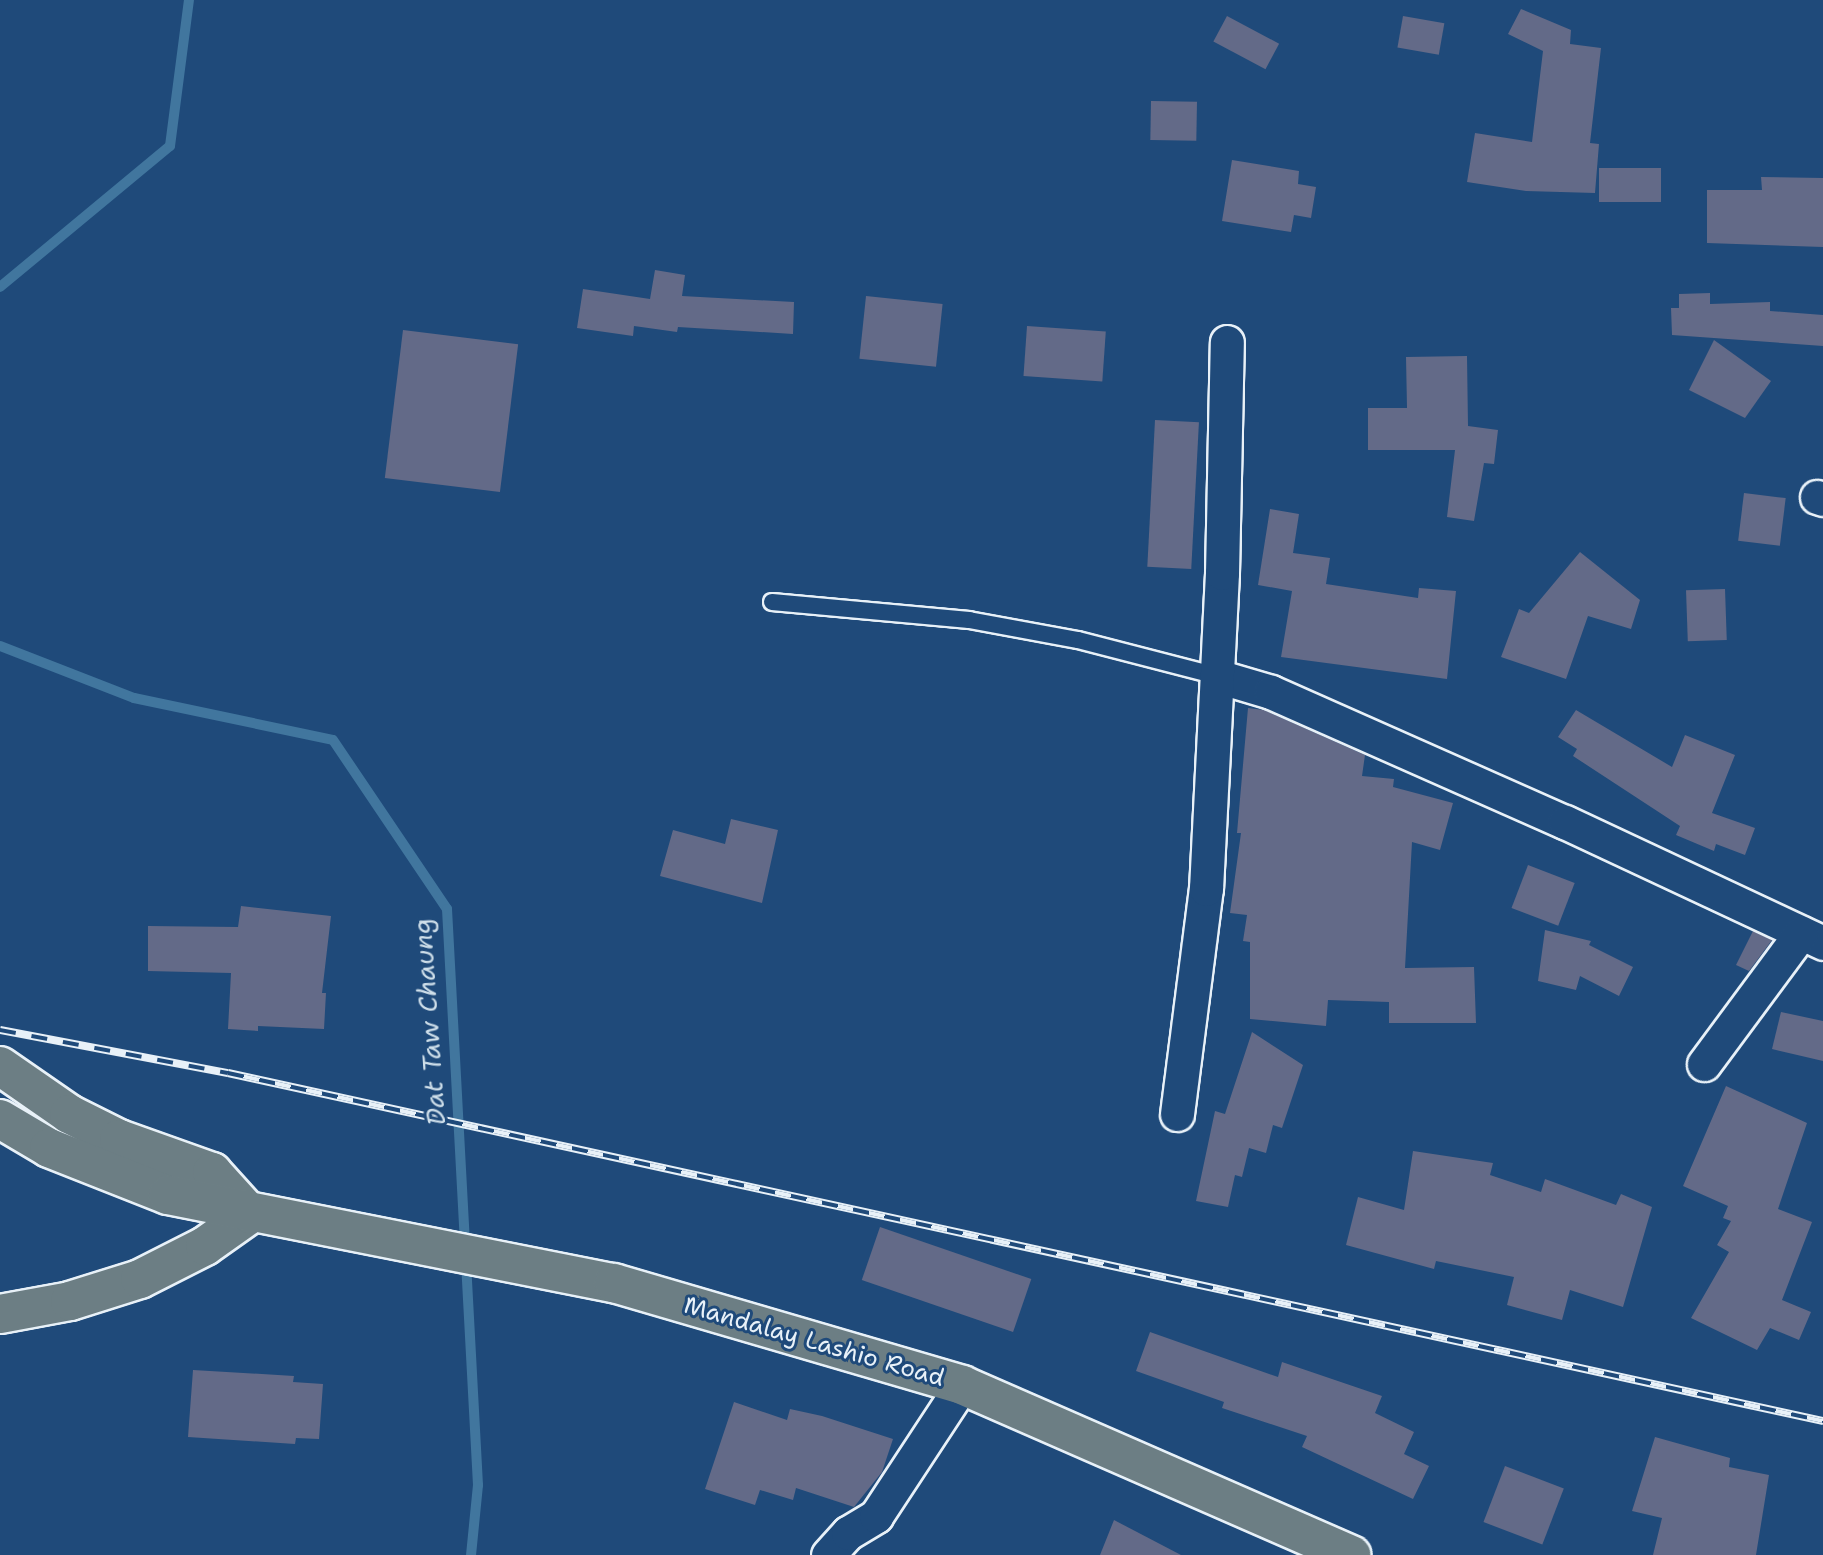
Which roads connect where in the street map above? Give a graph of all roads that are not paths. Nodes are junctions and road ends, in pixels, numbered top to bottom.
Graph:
1 (1227, 342) dead end
2 (772, 602) dead end
3 (1217, 676) junction
4 (1812, 938) edge
5 (1704, 1064) dead end
6 (0, 1066) edge
7 (1177, 1114) dead end
8 (0, 1119) edge
9 (250, 1214) junction
10 (0, 1314) edge
11 (961, 1385) junction
12 (828, 1555) edge
13 (1352, 1555) edge

1 - 3 street
2 - 3 lane
3 - 4 street
3 - 7 street
4 - 5 street
6 - 9 main road
8 - 9 main road, Mandalay Lashio Road
9 - 10 main road
9 - 11 main road, Mandalay Lashio Road
11 - 12 street
11 - 13 main road, Mandalay Lashio Road

